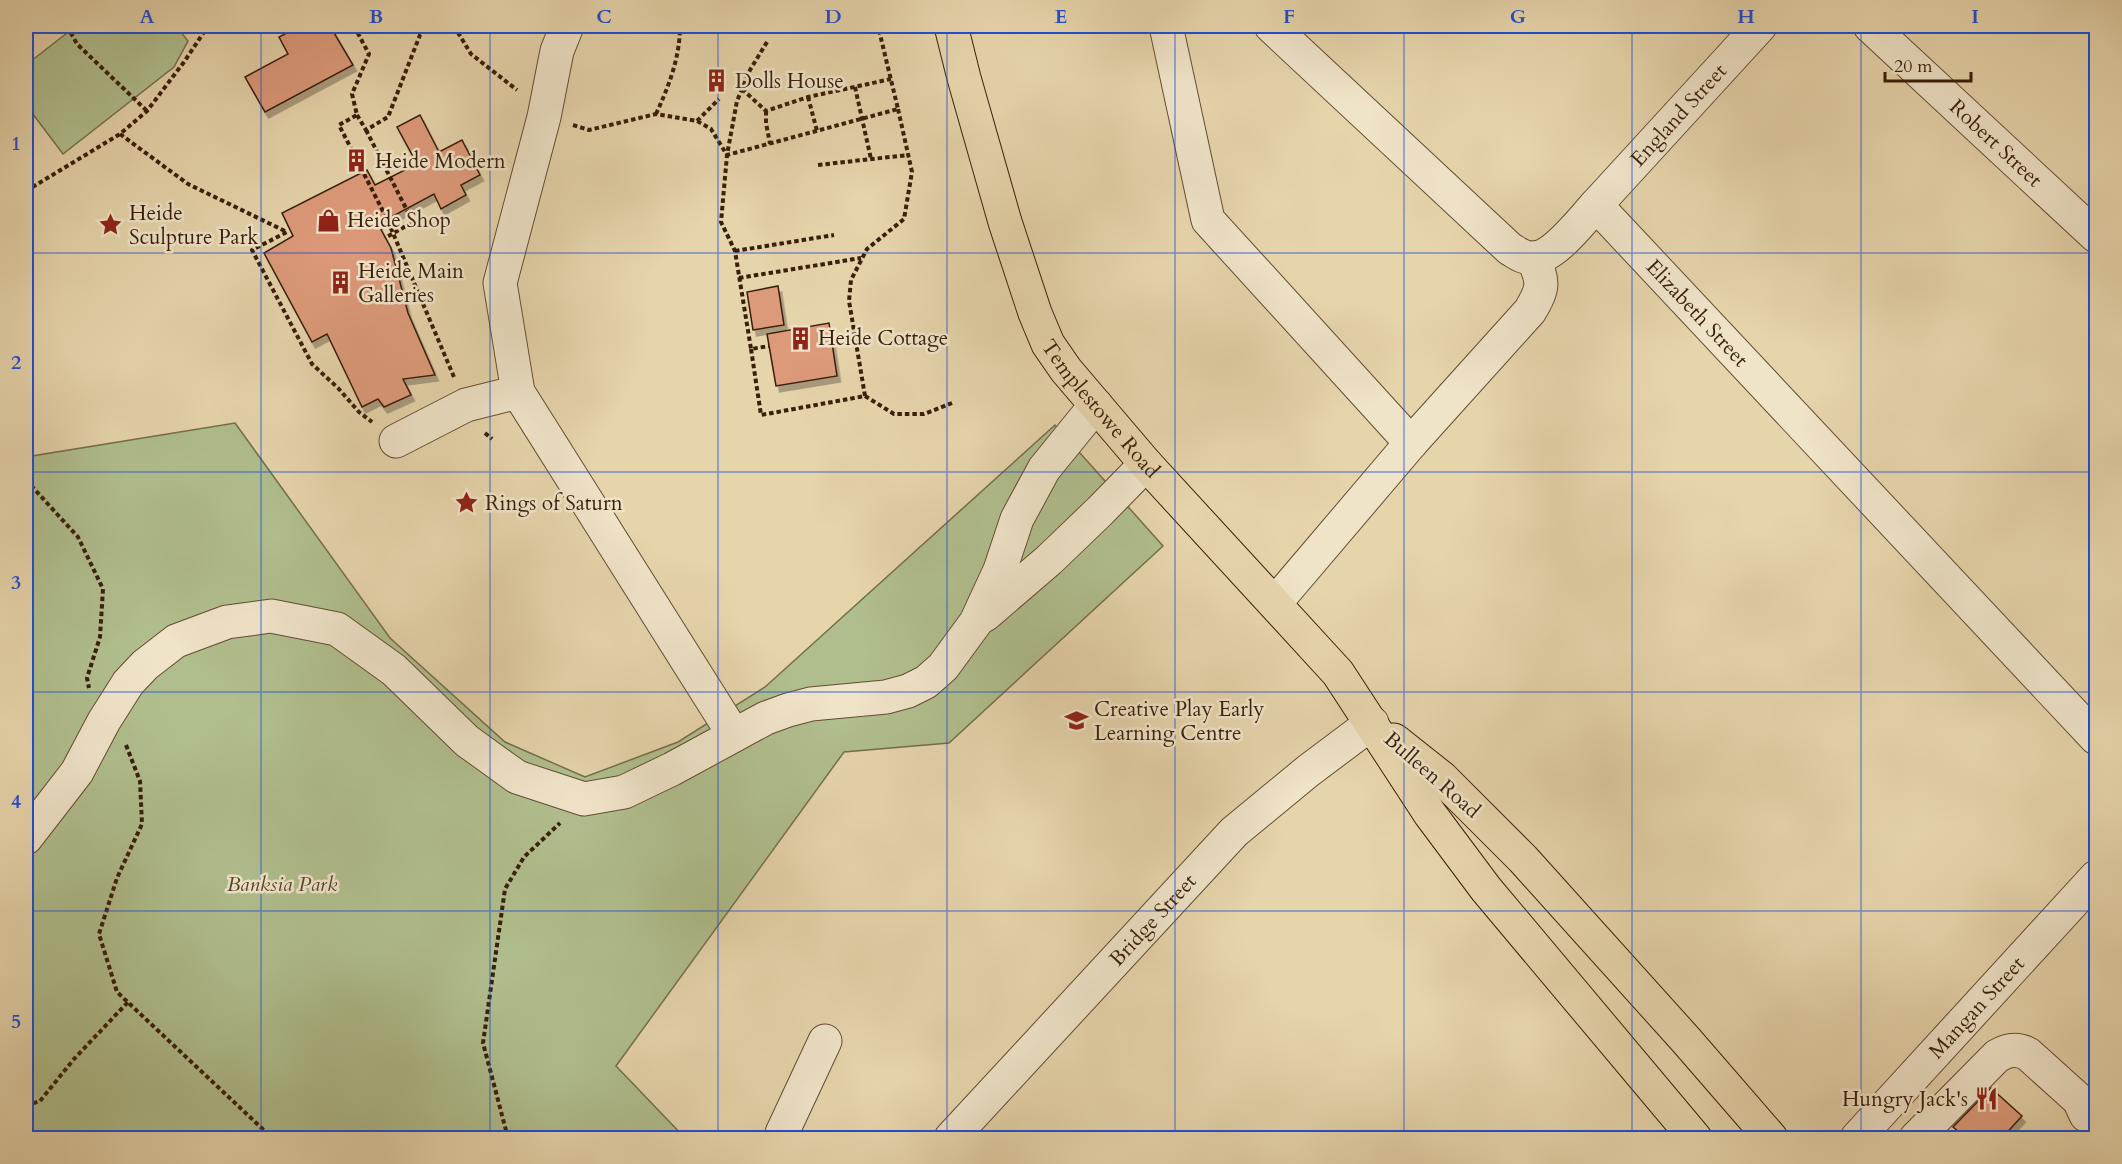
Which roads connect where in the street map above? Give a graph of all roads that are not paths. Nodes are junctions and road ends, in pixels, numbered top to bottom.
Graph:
1 (567, 26) edge
2 (951, 26) edge
3 (1166, 26) edge
4 (1271, 26) edge
5 (1760, 26) edge
6 (1870, 26) edge
7 (1596, 205) junction
8 (2097, 236) edge
9 (1533, 258) junction
10 (518, 392) junction
11 (1096, 405) junction
12 (396, 441) road end
13 (1411, 443) junction
14 (1146, 464) junction
15 (1275, 603) junction
16 (976, 622) junction
17 (1372, 723) junction
18 (734, 735) junction
19 (2097, 738) edge
20 (26, 838) edge
21 (2097, 877) edge
22 (825, 1041) dead end
23 (2086, 1115) dead end
24 (1928, 1131) edge
25 (782, 1138) edge
26 (951, 1138) edge
27 (1695, 1138) edge
28 (1771, 1138) edge
29 (1857, 1138) edge

1 - 10 street
2 - 11 main road, Templestowe Road
3 - 13 street
4 - 9 street
5 - 7 street, England Street
6 - 8 street, Robert Street
7 - 9 street
7 - 19 street, Elizabeth Street
9 - 13 street
10 - 12 street
10 - 18 street
11 - 14 main road, Templestowe Road
11 - 16 street
13 - 15 street
14 - 15 main road, Templestowe Road
14 - 16 street
15 - 17 main road, Templestowe Road
16 - 18 street
17 - 26 street, Bridge Street
17 - 27 main road, Bulleen Road
17 - 28 main road, Bulleen Road
18 - 20 street
21 - 29 street, Mangan Street
22 - 25 street
23 - 24 street

